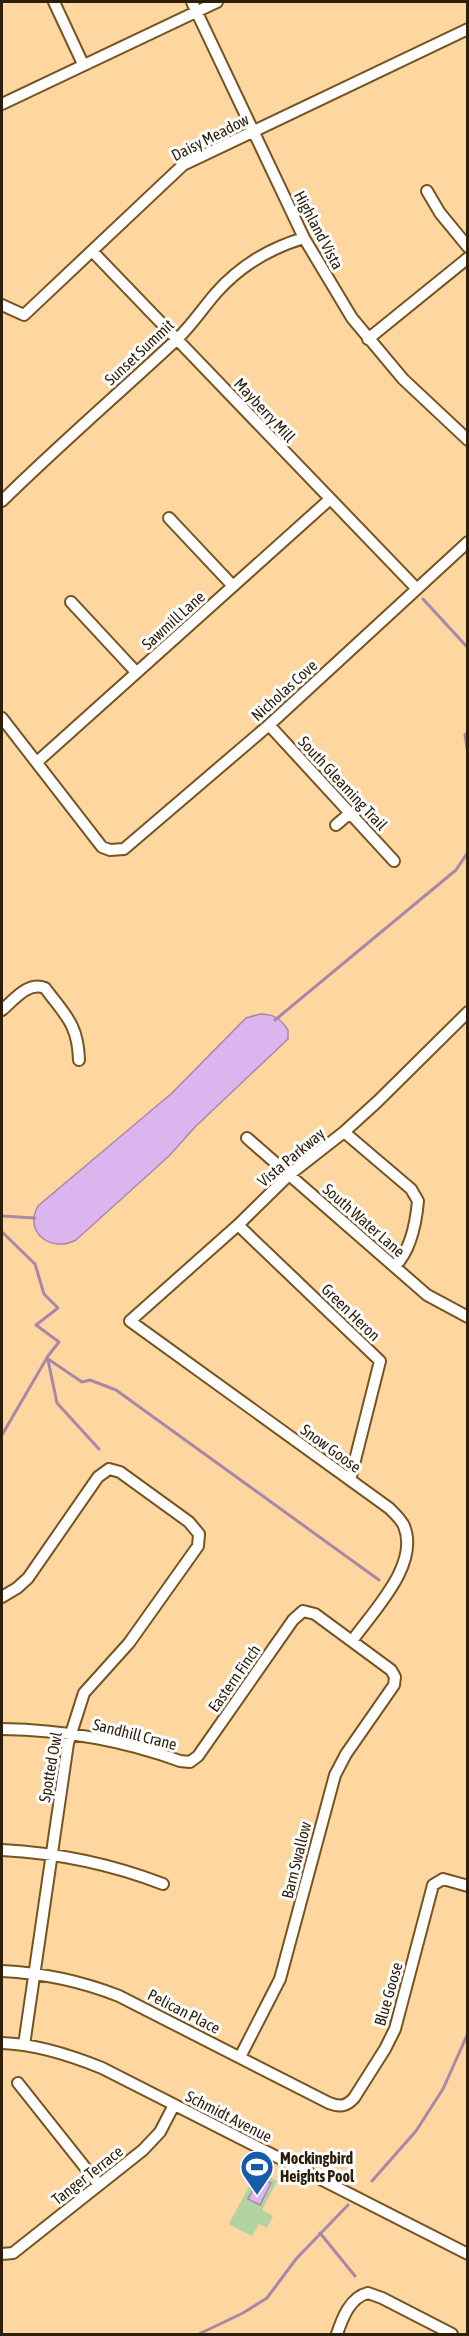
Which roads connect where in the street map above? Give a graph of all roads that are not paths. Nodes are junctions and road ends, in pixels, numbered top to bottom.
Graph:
1 (54, 2) edge
2 (217, 2) edge
3 (194, 6) edge
4 (468, 29) edge
5 (83, 64) junction
6 (2, 104) edge
7 (253, 132) junction
8 (428, 191) dead end
9 (304, 238) junction
10 (468, 247) edge
11 (92, 251) junction
12 (468, 258) edge
13 (2, 305) edge
14 (368, 339) junction
15 (177, 340) junction
16 (468, 440) edge
17 (329, 500) junction
18 (2, 501) edge
19 (169, 518) dead end
20 (468, 542) edge
21 (233, 586) junction
22 (417, 589) junction
23 (71, 602) dead end
24 (136, 672) junction
25 (2, 718) edge
26 (269, 725) junction
27 (37, 762) junction
28 (350, 813) junction
29 (336, 825) dead end
30 (394, 861) dead end
31 (2, 1010) edge
32 (468, 1012) edge
33 (79, 1060) dead end
34 (344, 1132) junction
35 (247, 1138) dead end
36 (289, 1175) junction
37 (238, 1225) junction
38 (395, 1266) junction
39 (468, 1317) edge
40 (130, 1321) joint
41 (350, 1480) junction
42 (2, 1597) edge
43 (352, 1641) junction
44 (2, 1729) edge
45 (69, 1734) junction
46 (190, 1762) joint
47 (2, 1850) edge
48 (51, 1854) junction
49 (163, 1884) dead end
50 (468, 1886) edge
51 (2, 1971) edge
52 (34, 1974) junction
53 (2, 2043) edge
54 (24, 2045) junction
55 (240, 2057) junction
56 (18, 2083) dead end
57 (174, 2105) junction
58 (343, 2106) joint
59 (99, 2185) junction
60 (4, 2254) edge
61 (468, 2254) edge
62 (337, 2334) edge
63 (452, 2334) edge

1 - 5 street
2 - 3 street
3 - 5 street
3 - 7 street, Highland Vista
4 - 7 street, Daisy Meadow
5 - 6 street
7 - 9 street, Highland Vista
7 - 11 street, Daisy Meadow
8 - 10 street
9 - 14 street, Highland Vista
9 - 15 street, Sunset Summit
11 - 13 street, Daisy Meadow
11 - 15 street, Mayberry Mill
12 - 14 street
14 - 16 street, Highland Vista
15 - 17 street, Mayberry Mill
15 - 18 street, Sunset Summit
17 - 21 street, Sawmill Lane
17 - 22 street, Mayberry Mill
19 - 21 street
20 - 22 street, Nicholas Cove
21 - 24 street, Sawmill Lane
22 - 26 street, Nicholas Cove
23 - 24 street
24 - 27 street, Sawmill Lane
25 - 27 street
26 - 27 street, Nicholas Cove
26 - 28 street, South Gleaming Trail
28 - 29 street
28 - 30 street, South Gleaming Trail
31 - 33 street
32 - 34 street, Vista Parkway
34 - 36 street, Vista Parkway
34 - 38 street
35 - 36 street, South Water Lane
36 - 37 street, Vista Parkway
36 - 38 street, South Water Lane
37 - 40 street, Vista Parkway
37 - 41 street, Green Heron
38 - 39 street, South Water Lane
40 - 41 street, Snow Goose
41 - 43 street, Snow Goose
42 - 45 street, Spotted Owl
43 - 46 street, Eastern Finch
43 - 55 street, Barn Swallow
44 - 45 street, Sandhill Crane
45 - 46 street, Sandhill Crane
45 - 48 street, Spotted Owl
47 - 48 street
48 - 49 street
48 - 52 street, Spotted Owl
50 - 58 street, Blue Goose
51 - 52 street, Pelican Place
52 - 54 street, Spotted Owl
52 - 55 street, Pelican Place
53 - 54 street, Schmidt Avenue
54 - 57 street, Schmidt Avenue
55 - 58 street, Pelican Place
56 - 59 street
57 - 59 street, Tanger Terrace
57 - 61 street, Schmidt Avenue
59 - 60 street, Tanger Terrace
62 - 63 street

